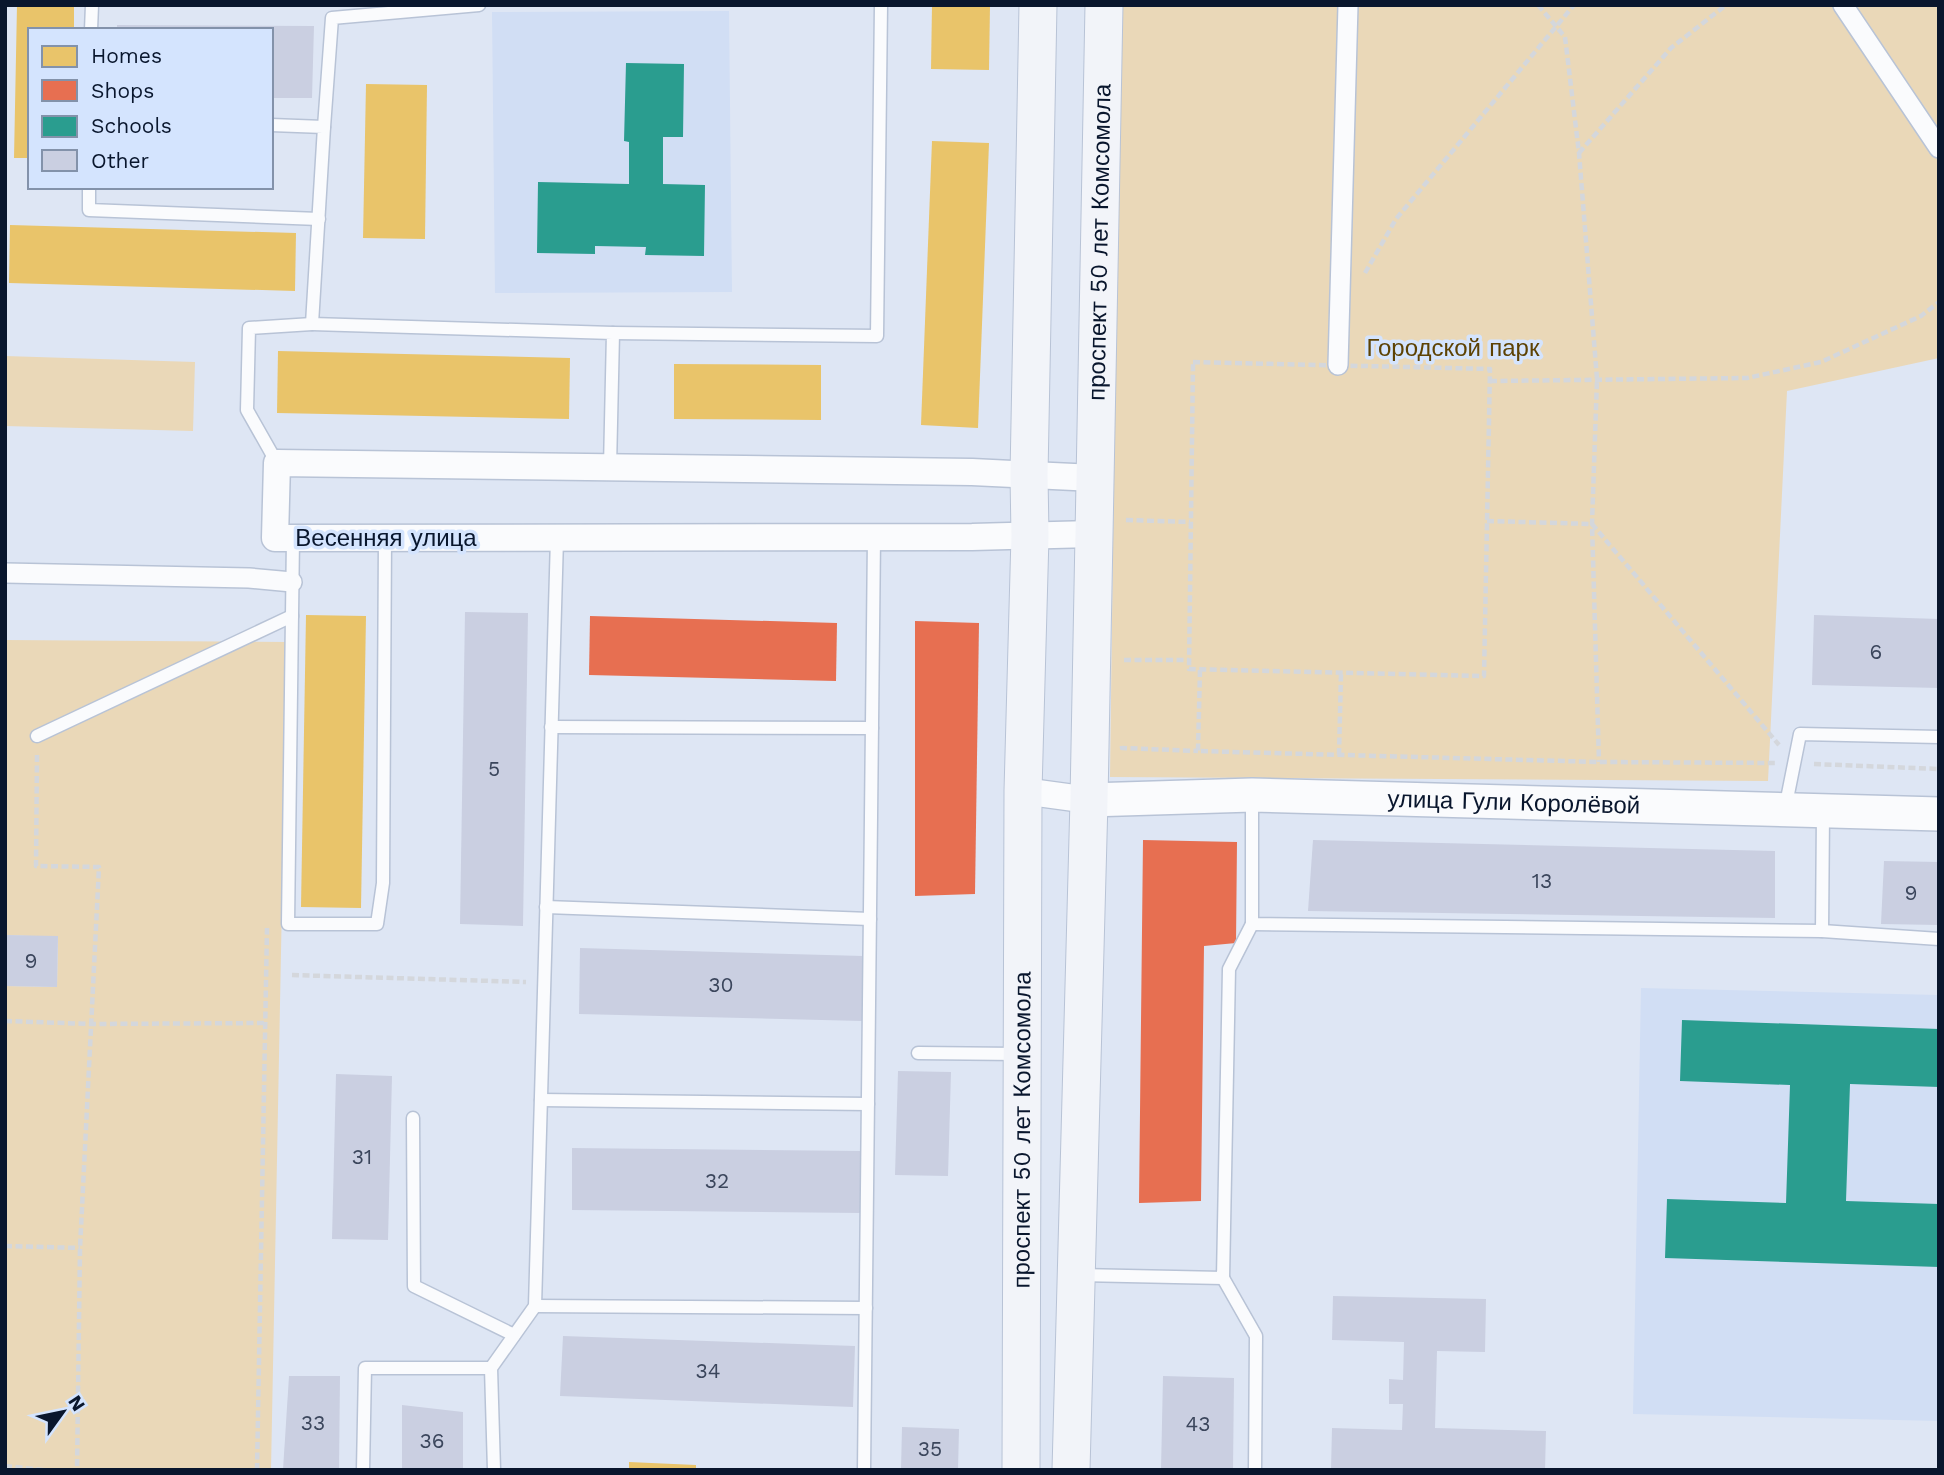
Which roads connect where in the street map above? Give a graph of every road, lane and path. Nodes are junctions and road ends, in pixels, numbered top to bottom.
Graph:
1 (92, 5) edge
2 (479, 5) edge
3 (881, 5) edge
4 (1038, 5) edge
5 (1104, 5) edge
6 (1348, 5) edge
7 (1538, 5) edge
8 (1574, 5) edge
9 (1726, 5) edge
10 (1843, 5) edge
11 (1555, 26) junction
12 (91, 28) edge
13 (273, 125) edge
14 (324, 127) junction
15 (1939, 148) edge
16 (1579, 153) junction
17 (89, 189) edge
18 (318, 219) junction
19 (1364, 275) dead end
20 (1939, 302) edge
21 (312, 324) junction
22 (613, 333) junction
23 (1338, 365) junction
24 (1597, 379) junction
25 (1490, 381) junction
26 (277, 463) junction
27 (610, 467) junction
28 (1029, 475) junction
29 (1096, 478) junction
30 (1126, 507) dead end
31 (1126, 520) junction
32 (1487, 521) junction
33 (1190, 522) junction
34 (1592, 524) junction
35 (1109, 533) junction
36 (1030, 536) junction
37 (874, 537) junction
38 (293, 538) junction
39 (385, 538) junction
40 (556, 538) junction
41 (5, 573) edge
42 (292, 582) junction
43 (292, 616) junction
44 (1124, 647) dead end
45 (1124, 660) junction
46 (1189, 660) junction
47 (1200, 670) junction
48 (1124, 673) dead end
49 (1341, 673) junction
50 (551, 727) junction
51 (872, 728) junction
52 (37, 736) joint
53 (1122, 736) dead end
54 (1939, 737) edge
55 (1198, 751) junction
56 (1339, 755) junction
57 (1599, 762) junction
58 (1794, 763) junction
59 (1939, 769) edge
60 (1023, 791) junction
61 (1252, 795) junction
62 (1089, 800) junction
63 (1785, 809) junction
64 (1823, 810) junction
65 (1939, 814) edge
66 (546, 907) junction
67 (870, 919) junction
68 (1252, 924) junction
69 (267, 926) dead end
70 (1822, 931) junction
71 (1939, 939) edge
72 (292, 975) dead end
73 (544, 983) junction
74 (5, 1021) edge
75 (265, 1023) junction
76 (90, 1024) junction
77 (918, 1054) dead end
78 (1022, 1054) junction
79 (541, 1100) junction
80 (868, 1104) junction
81 (413, 1118) dead end
82 (5, 1247) edge
83 (80, 1248) junction
84 (1076, 1275) junction
85 (1223, 1278) junction
86 (536, 1306) junction
87 (866, 1308) junction
88 (514, 1335) junction
89 (491, 1368) junction
90 (5, 1466) edge
91 (43, 1470) edge
92 (77, 1470) edge
93 (257, 1470) edge
94 (363, 1470) edge
95 (494, 1470) edge
96 (864, 1470) edge
97 (1021, 1470) edge
98 (1071, 1470) edge
99 (1255, 1470) edge

1 - 12 lane
2 - 14 lane
3 - 22 lane
4 - 28 main road, проспект 50 лет Комсомола
5 - 29 main road, проспект 50 лет Комсомола
6 - 23 street
7 - 11 path
8 - 11 path
9 - 16 path
10 - 15 street
11 - 16 path
11 - 19 path
13 - 14 lane
14 - 18 lane
16 - 24 path
17 - 18 lane
18 - 21 lane
20 - 24 path
21 - 22 lane
21 - 26 lane
22 - 27 lane
23 - 25 path
23 - 33 path
24 - 25 path
24 - 34 path
25 - 32 path
26 - 27 street
26 - 38 street, Весенняя улица
27 - 28 street
28 - 29 street
28 - 36 main road, проспект 50 лет Комсомола
29 - 35 main road, проспект 50 лет Комсомола
30 - 31 path
31 - 33 path
31 - 35 path
32 - 34 path
32 - 49 path
33 - 46 path
34 - 57 path
34 - 58 path
35 - 36 street
35 - 62 main road, проспект 50 лет Комсомола
36 - 37 street, Весенняя улица
36 - 60 main road, проспект 50 лет Комсомола
37 - 40 street, Весенняя улица
37 - 51 lane
38 - 39 street, Весенняя улица
38 - 42 lane
39 - 40 street, Весенняя улица
39 - 43 lane
40 - 50 lane
41 - 42 street
42 - 43 lane
43 - 52 lane
44 - 45 path
45 - 46 path
45 - 48 path
46 - 47 path
47 - 49 path
47 - 55 path
49 - 56 path
50 - 51 lane
50 - 66 lane
51 - 67 lane
52 - 76 path
53 - 55 path
54 - 58 lane
55 - 56 path
56 - 57 path
57 - 58 path
58 - 59 path
58 - 63 lane
60 - 62 street
60 - 78 main road, проспект 50 лет Комсомола
61 - 62 street, улица Гули Королёвой
61 - 63 street, улица Гули Королёвой
61 - 68 lane
62 - 84 main road, проспект 50 лет Комсомола
63 - 64 street, улица Гули Королёвой
64 - 65 street, улица Гули Королёвой
64 - 70 lane
66 - 67 lane
66 - 73 lane
67 - 80 lane
68 - 70 lane
68 - 85 lane
69 - 75 path
70 - 71 lane
72 - 73 path
73 - 79 lane
74 - 76 path
75 - 76 path
75 - 93 path
76 - 83 path
77 - 78 lane
78 - 97 main road, проспект 50 лет Комсомола
79 - 80 lane
79 - 86 lane
80 - 87 lane
81 - 88 lane
82 - 83 path
83 - 92 path
84 - 85 lane
84 - 98 main road, проспект 50 лет Комсомола
85 - 99 lane
86 - 87 lane
86 - 88 lane
87 - 96 lane
88 - 89 lane
89 - 94 lane
89 - 95 lane
90 - 91 path

